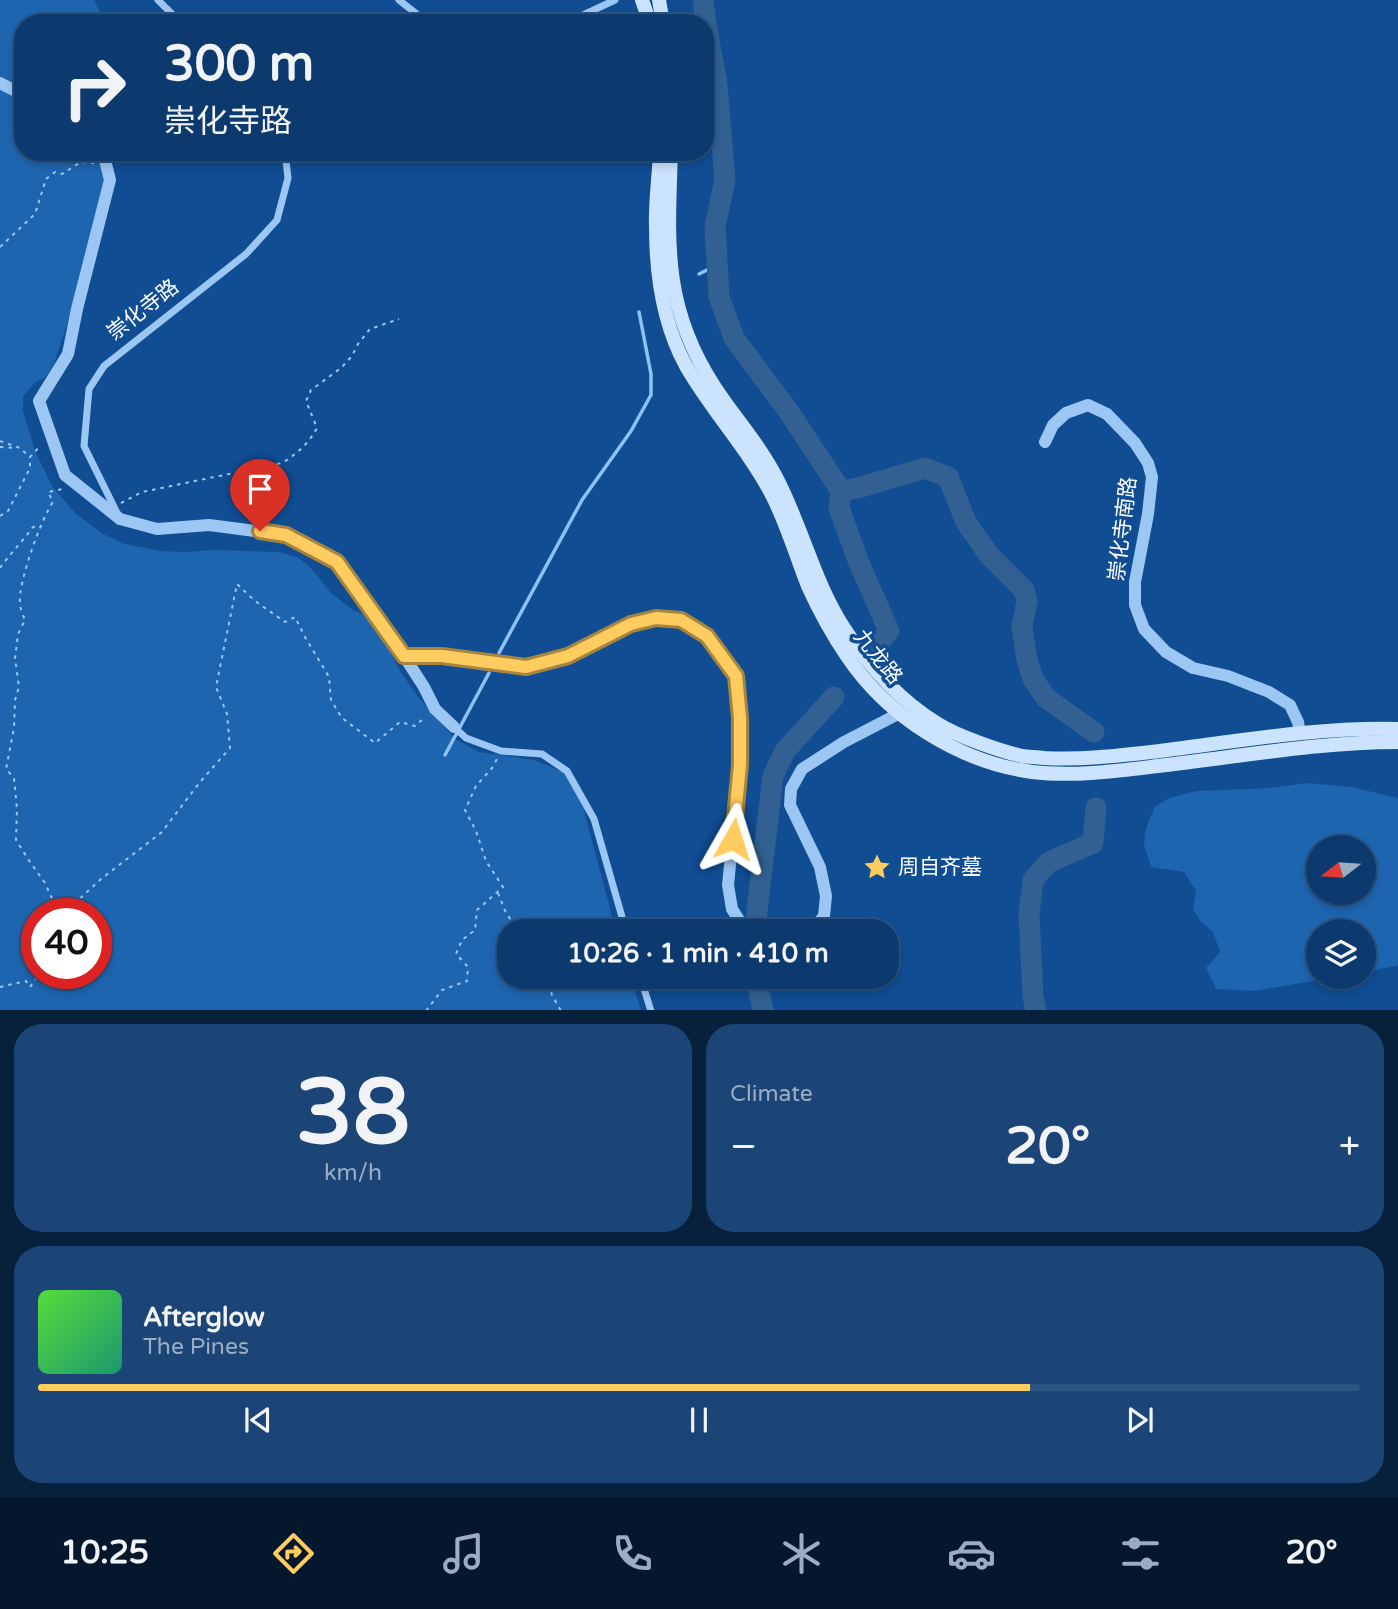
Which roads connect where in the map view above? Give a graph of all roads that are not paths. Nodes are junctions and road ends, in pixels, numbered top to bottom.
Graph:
1 (158, 0) edge
2 (399, 0) edge
3 (615, 0) edge
4 (172, 14) edge
5 (417, 14) edge
6 (585, 14) edge
7 (106, 161) edge
8 (286, 161) edge
9 (659, 161) edge
10 (671, 161) edge
11 (1045, 442) dead end
12 (120, 519) junction
13 (404, 656) junction
14 (900, 713) junction
15 (1398, 729) edge
16 (458, 731) joint
17 (1300, 734) junction
18 (1398, 742) edge
19 (623, 919) edge
20 (738, 919) edge
21 (822, 919) edge
22 (644, 989) edge
23 (651, 1010) edge

1 - 4 street
2 - 5 street
3 - 6 street
7 - 12 street, 崇化寺路
8 - 12 street, 崇化寺路
9 - 14 main road, 九龙路
10 - 17 main road, 九龙路
11 - 17 street, 崇化寺南路
12 - 13 street, 崇化寺路
13 - 16 street, 崇化寺路
13 - 20 street
14 - 18 main road, 九龙路
14 - 21 street
15 - 17 main road, 九龙路
16 - 19 street
22 - 23 street

